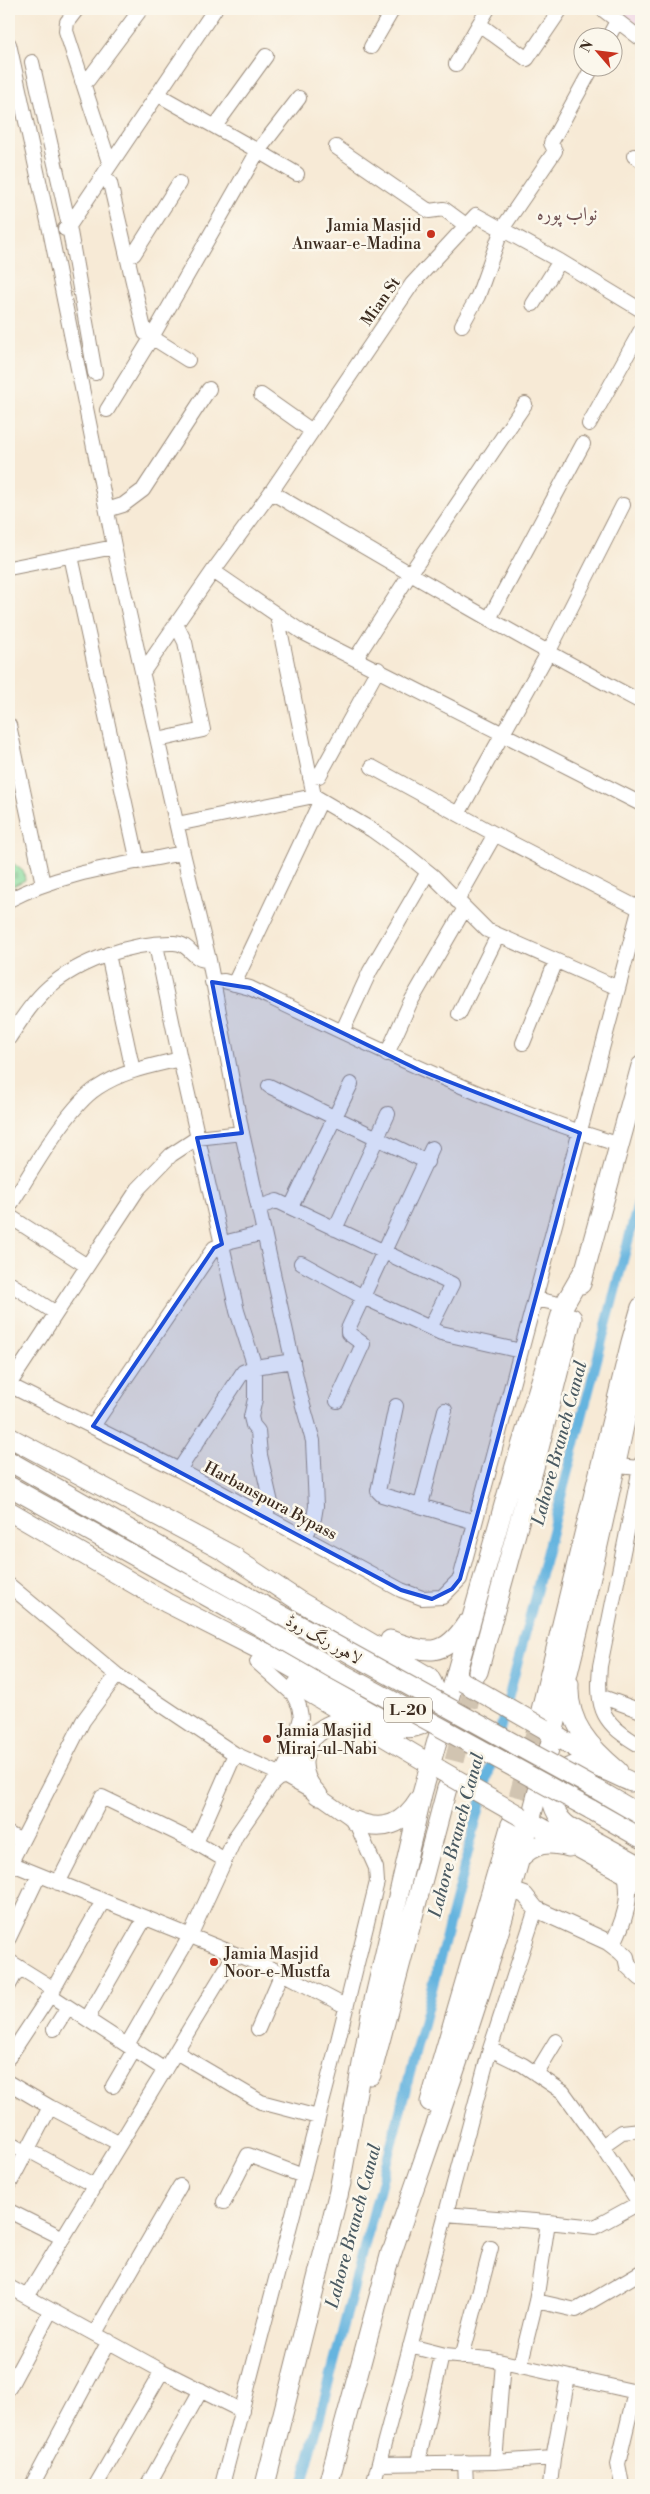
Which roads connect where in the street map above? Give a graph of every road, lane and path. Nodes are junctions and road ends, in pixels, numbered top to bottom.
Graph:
1 (77, 9) edge
2 (141, 9) edge
3 (215, 9) edge
4 (393, 9) edge
5 (488, 9) edge
6 (561, 9) edge
7 (602, 9) edge
8 (617, 21) junction
9 (479, 24) junction
10 (613, 28) edge
11 (641, 39) edge
12 (9, 44) edge
13 (371, 47) dead end
14 (266, 56) dead end
15 (32, 62) dead end
16 (456, 64) dead end
17 (587, 78) edge
18 (82, 81) junction
19 (157, 94) junction
20 (299, 98) dead end
21 (216, 125) junction
22 (336, 147) dead end
23 (258, 151) junction
24 (112, 162) junction
25 (297, 174) dead end
26 (103, 176) junction
27 (178, 183) dead end
28 (69, 226) junction
29 (467, 226) junction
30 (502, 229) junction
31 (51, 235) junction
32 (128, 257) junction
33 (560, 261) junction
34 (533, 304) dead end
35 (641, 310) edge
36 (462, 325) dead end
37 (641, 330) edge
38 (152, 337) junction
39 (188, 360) dead end
40 (95, 373) dead end
41 (209, 389) dead end
42 (261, 395) dead end
43 (525, 404) dead end
44 (107, 410) dead end
45 (589, 424) dead end
46 (312, 430) junction
47 (583, 444) dead end
48 (271, 492) junction
49 (623, 505) dead end
50 (107, 510) junction
51 (114, 547) junction
52 (71, 556) junction
53 (9, 568) edge
54 (213, 571) junction
55 (410, 574) junction
56 (277, 615) junction
57 (489, 619) junction
58 (176, 624) junction
59 (548, 652) junction
60 (356, 658) junction
61 (378, 669) junction
62 (143, 672) junction
63 (641, 702) edge
64 (9, 725) edge
65 (505, 732) junction
66 (158, 740) junction
67 (372, 767) dead end
68 (310, 778) junction
69 (318, 798) junction
70 (641, 804) edge
71 (458, 814) junction
72 (177, 824) junction
73 (495, 834) junction
74 (182, 853) junction
75 (138, 862) junction
76 (428, 872) junction
77 (43, 884) junction
78 (9, 900) edge
79 (461, 904) junction
80 (640, 906) edge
81 (498, 935) junction
82 (156, 946) junction
83 (108, 954) junction
84 (210, 960) junction
85 (556, 961) junction
86 (212, 982) junction
87 (234, 984) junction
88 (618, 988) junction
89 (459, 1014) dead end
90 (342, 1032) junction
91 (9, 1038) edge
92 (523, 1043) dead end
93 (387, 1054) junction
94 (180, 1059) junction
95 (641, 1066) edge
96 (133, 1071) junction
97 (351, 1084) dead end
98 (269, 1086) dead end
99 (388, 1114) dead end
100 (334, 1118) junction
101 (242, 1133) junction
102 (580, 1133) junction
103 (197, 1138) junction
104 (377, 1139) junction
105 (620, 1145) junction
106 (432, 1148) dead end
107 (427, 1162) junction
108 (9, 1207) edge
109 (258, 1207) junction
110 (291, 1207) junction
111 (9, 1216) edge
112 (335, 1228) junction
113 (264, 1233) junction
114 (222, 1244) junction
115 (384, 1250) junction
116 (301, 1263) dead end
117 (87, 1266) junction
118 (584, 1272) junction
119 (9, 1283) edge
120 (363, 1297) junction
121 (536, 1299) junction
122 (564, 1305) junction
123 (641, 1307) edge
124 (56, 1313) junction
125 (430, 1328) junction
126 (641, 1344) edge
127 (521, 1351) junction
128 (293, 1361) junction
129 (256, 1367) junction
130 (9, 1385) edge
131 (337, 1402) dead end
132 (396, 1406) dead end
133 (445, 1410) dead end
134 (93, 1426) junction
135 (9, 1437) edge
136 (9, 1461) edge
137 (616, 1466) junction
138 (641, 1466) edge
139 (180, 1470) junction
140 (9, 1486) edge
141 (421, 1505) junction
142 (9, 1511) edge
143 (636, 1512) edge
144 (264, 1517) junction
145 (475, 1522) junction
146 (305, 1538) junction
147 (225, 1552) junction
148 (9, 1585) edge
149 (167, 1603) junction
150 (473, 1613) junction
151 (390, 1640) junction
152 (571, 1660) junction
153 (256, 1662) junction
154 (117, 1675) junction
155 (465, 1677) junction
156 (600, 1696) junction
157 (541, 1710) tunnel mouth
158 (641, 1711) edge
159 (359, 1722) junction
160 (549, 1731) junction
161 (311, 1738) junction
162 (396, 1744) junction
163 (641, 1746) edge
164 (235, 1754) junction
165 (435, 1767) junction
166 (282, 1775) junction
167 (636, 1785) edge
168 (447, 1788) tunnel mouth
169 (422, 1794) junction
170 (318, 1796) junction
171 (641, 1815) edge
172 (521, 1820) junction
173 (356, 1821) junction
174 (9, 1834) edge
175 (641, 1838) edge
176 (22, 1842) junction
177 (196, 1843) junction
178 (582, 1850) junction
179 (519, 1859) junction
180 (225, 1860) junction
181 (10, 1865) edge
182 (636, 1874) edge
183 (39, 1875) junction
184 (58, 1883) junction
185 (512, 1890) junction
186 (103, 1900) junction
187 (536, 1909) junction
188 (145, 1918) junction
189 (190, 1936) junction
190 (9, 1938) edge
191 (612, 1945) junction
192 (235, 1954) junction
193 (626, 1957) junction
194 (14, 1964) edge
195 (641, 1965) edge
196 (282, 1973) junction
197 (641, 1978) edge
198 (9, 1985) edge
199 (52, 1992) junction
200 (345, 2006) junction
201 (68, 2007) junction
202 (87, 2019) junction
203 (54, 2029) dead end
204 (258, 2029) dead end
205 (556, 2041) dead end
206 (131, 2048) junction
207 (490, 2049) junction
208 (176, 2052) junction
209 (9, 2057) edge
210 (165, 2070) junction
211 (536, 2074) junction
212 (9, 2083) edge
213 (113, 2086) dead end
214 (50, 2108) junction
215 (318, 2117) junction
216 (641, 2130) edge
217 (9, 2143) edge
218 (120, 2144) junction
219 (602, 2146) junction
220 (27, 2151) junction
221 (303, 2176) junction
222 (9, 2184) edge
223 (94, 2186) junction
224 (180, 2186) dead end
225 (338, 2196) junction
226 (224, 2202) dead end
227 (9, 2211) edge
228 (445, 2214) junction
229 (548, 2222) junction
230 (63, 2238) junction
231 (491, 2248) dead end
232 (388, 2264) junction
233 (641, 2272) edge
234 (9, 2287) edge
235 (27, 2297) junction
236 (536, 2301) junction
237 (51, 2310) junction
238 (95, 2333) junction
239 (109, 2341) junction
240 (410, 2346) junction
241 (442, 2355) junction
242 (462, 2357) junction
243 (503, 2363) junction
244 (520, 2366) junction
245 (162, 2371) junction
246 (568, 2377) junction
247 (9, 2388) edge
248 (201, 2390) junction
249 (638, 2392) edge
250 (242, 2411) junction
251 (552, 2458) junction
252 (418, 2462) junction
253 (465, 2462) junction
254 (494, 2462) junction
255 (379, 2464) junction
256 (32, 2485) edge
257 (96, 2485) edge
258 (148, 2485) edge
259 (222, 2485) edge
260 (265, 2485) edge
261 (328, 2485) edge
262 (373, 2485) edge
263 (466, 2485) edge
264 (550, 2485) edge
265 (622, 2485) edge

1 - 18 street
2 - 18 street
3 - 19 street
4 - 13 street
5 - 9 street
6 - 9 street
7 - 8 street
8 - 10 street
8 - 11 street
9 - 16 street
12 - 31 street
14 - 21 street
15 - 28 street
17 - 30 street
18 - 24 street
19 - 21 street
19 - 24 street
20 - 23 street
21 - 23 street
22 - 29 street
23 - 25 street
23 - 38 street
24 - 26 street
26 - 28 street
26 - 32 street
27 - 32 street
28 - 31 street
28 - 40 street
29 - 30 street, Mian St
29 - 46 street, Mian St
30 - 33 street, Mian St
30 - 36 street
31 - 50 street
32 - 38 street
33 - 34 street
33 - 35 street, Mian St
37 - 45 street
38 - 39 street
38 - 44 street
41 - 50 street
42 - 46 street
43 - 55 street
46 - 48 street, Mian St
47 - 57 street
48 - 54 street, Mian St
48 - 55 street
49 - 59 street
50 - 51 street
51 - 52 street
51 - 62 street
52 - 53 street
52 - 75 street
54 - 56 street
54 - 58 street, Mian St
55 - 57 street
55 - 60 street
56 - 60 street
56 - 68 street
57 - 59 street
58 - 62 street, Mian St
58 - 66 street
59 - 63 street
59 - 65 street
60 - 61 street
61 - 65 street
61 - 68 street
62 - 66 street
64 - 77 street
65 - 70 street
65 - 71 street
66 - 72 street
67 - 71 street
68 - 69 street
69 - 72 street
69 - 76 street
69 - 87 street
71 - 73 street
72 - 74 street
73 - 79 street
73 - 80 street
74 - 75 street
74 - 84 street
75 - 77 street
76 - 79 street
76 - 90 street
77 - 78 street
79 - 81 street
79 - 93 street
80 - 88 street, Harbanspura Bypass
81 - 85 street
81 - 89 street
82 - 83 street
82 - 84 street
82 - 94 street
83 - 91 street
83 - 96 street
84 - 86 street
85 - 88 street
85 - 92 street
86 - 87 street
86 - 101 street
87 - 90 street
88 - 102 street, Harbanspura Bypass
90 - 93 street
93 - 102 street
94 - 96 street
94 - 103 street
95 - 105 highway
96 - 108 street
97 - 100 street
98 - 100 street
99 - 104 street
100 - 104 street
100 - 110 street
101 - 103 street
101 - 109 street
102 - 105 street
102 - 121 street, Harbanspura Bypass
103 - 114 street
103 - 117 street
104 - 107 street
104 - 112 street
105 - 118 highway
106 - 107 street
107 - 115 street
109 - 110 street
109 - 113 street
110 - 112 street
111 - 117 street
112 - 115 street
113 - 114 street
113 - 128 street
114 - 129 street
114 - 134 street
115 - 120 street
115 - 125 street
116 - 120 street
117 - 124 street
118 - 122 highway
118 - 155 highway
119 - 124 street
120 - 125 street
120 - 131 street
121 - 122 street
121 - 127 street, Harbanspura Bypass
122 - 150 highway
123 - 157 highway
124 - 130 street
125 - 127 street
126 - 137 highway
127 - 145 street, Harbanspura Bypass
128 - 129 street
128 - 146 street
129 - 139 street
129 - 144 street
130 - 134 street, Harbanspura Bypass
132 - 141 street
133 - 141 street
134 - 139 street, Harbanspura Bypass
135 - 147 highway
136 - 171 highway, لاہور رنگ روڈ / L-20, bridge
137 - 138 street
137 - 152 highway
138 - 143 street
139 - 144 street, Harbanspura Bypass
140 - 175 highway, لاہور رنگ روڈ / L-20, bridge
141 - 145 street
142 - 149 highway
143 - 156 street
144 - 146 street, Harbanspura Bypass
145 - 146 street, Harbanspura Bypass
147 - 149 highway
147 - 151 highway
148 - 154 street
149 - 153 highway
150 - 151 highway
150 - 155 highway
151 - 155 highway
152 - 160 highway
152 - 167 highway
153 - 159 highway
153 - 166 street
154 - 164 street
154 - 176 street
155 - 160 highway, bridge
155 - 165 highway
156 - 158 street
156 - 163 street
159 - 161 highway
159 - 162 highway
160 - 167 highway
160 - 172 highway
161 - 166 highway
161 - 170 highway
162 - 165 highway
162 - 169 highway
164 - 166 street
164 - 177 street
165 - 169 highway
165 - 172 highway, bridge
166 - 170 street
166 - 180 street
167 - 182 highway
168 - 225 highway
169 - 173 highway
169 - 225 highway
170 - 173 street
172 - 178 highway
172 - 179 highway
172 - 232 highway
173 - 200 street
174 - 176 street
176 - 181 street
177 - 180 street
177 - 184 street
178 - 179 highway
178 - 182 highway
179 - 185 highway
180 - 189 street
181 - 183 street
182 - 191 main road
183 - 184 street
183 - 190 street
184 - 186 street
185 - 187 main road
185 - 232 highway
186 - 188 street
186 - 199 street
187 - 191 main road
187 - 207 street
188 - 189 street
188 - 202 street
189 - 192 street
189 - 206 street
191 - 193 main road
192 - 196 street
192 - 208 street
193 - 195 main road
193 - 197 main road
194 - 198 street
194 - 199 street
196 - 200 street
196 - 204 street
199 - 201 street
199 - 209 street
200 - 215 street
201 - 202 street
201 - 203 street
202 - 206 street
205 - 211 street
206 - 210 street
206 - 213 street
207 - 211 street
207 - 228 street
208 - 210 street
208 - 215 street
210 - 218 street
211 - 219 street
212 - 214 street
214 - 218 street
214 - 220 street
215 - 221 street
216 - 219 street
217 - 220 street
218 - 223 street
219 - 229 street
220 - 222 street
220 - 223 street
221 - 226 street
221 - 250 street
223 - 230 street
224 - 238 street
225 - 260 highway
227 - 230 street
228 - 229 street
228 - 240 street
229 - 236 street
230 - 235 street
231 - 242 street
232 - 261 highway
233 - 236 street
234 - 235 street
235 - 237 street
236 - 244 street
237 - 238 street
237 - 247 street
238 - 239 street
239 - 245 street
239 - 256 street
240 - 241 street
240 - 255 street
241 - 242 street
241 - 252 street
242 - 243 street
243 - 244 street
243 - 254 street
244 - 246 street
245 - 248 street
245 - 257 street
246 - 249 street
246 - 251 street
248 - 250 street
248 - 258 street
249 - 265 street
250 - 259 street
251 - 254 street
251 - 264 street
252 - 253 street
252 - 255 street
253 - 254 street
253 - 263 street
255 - 262 street

